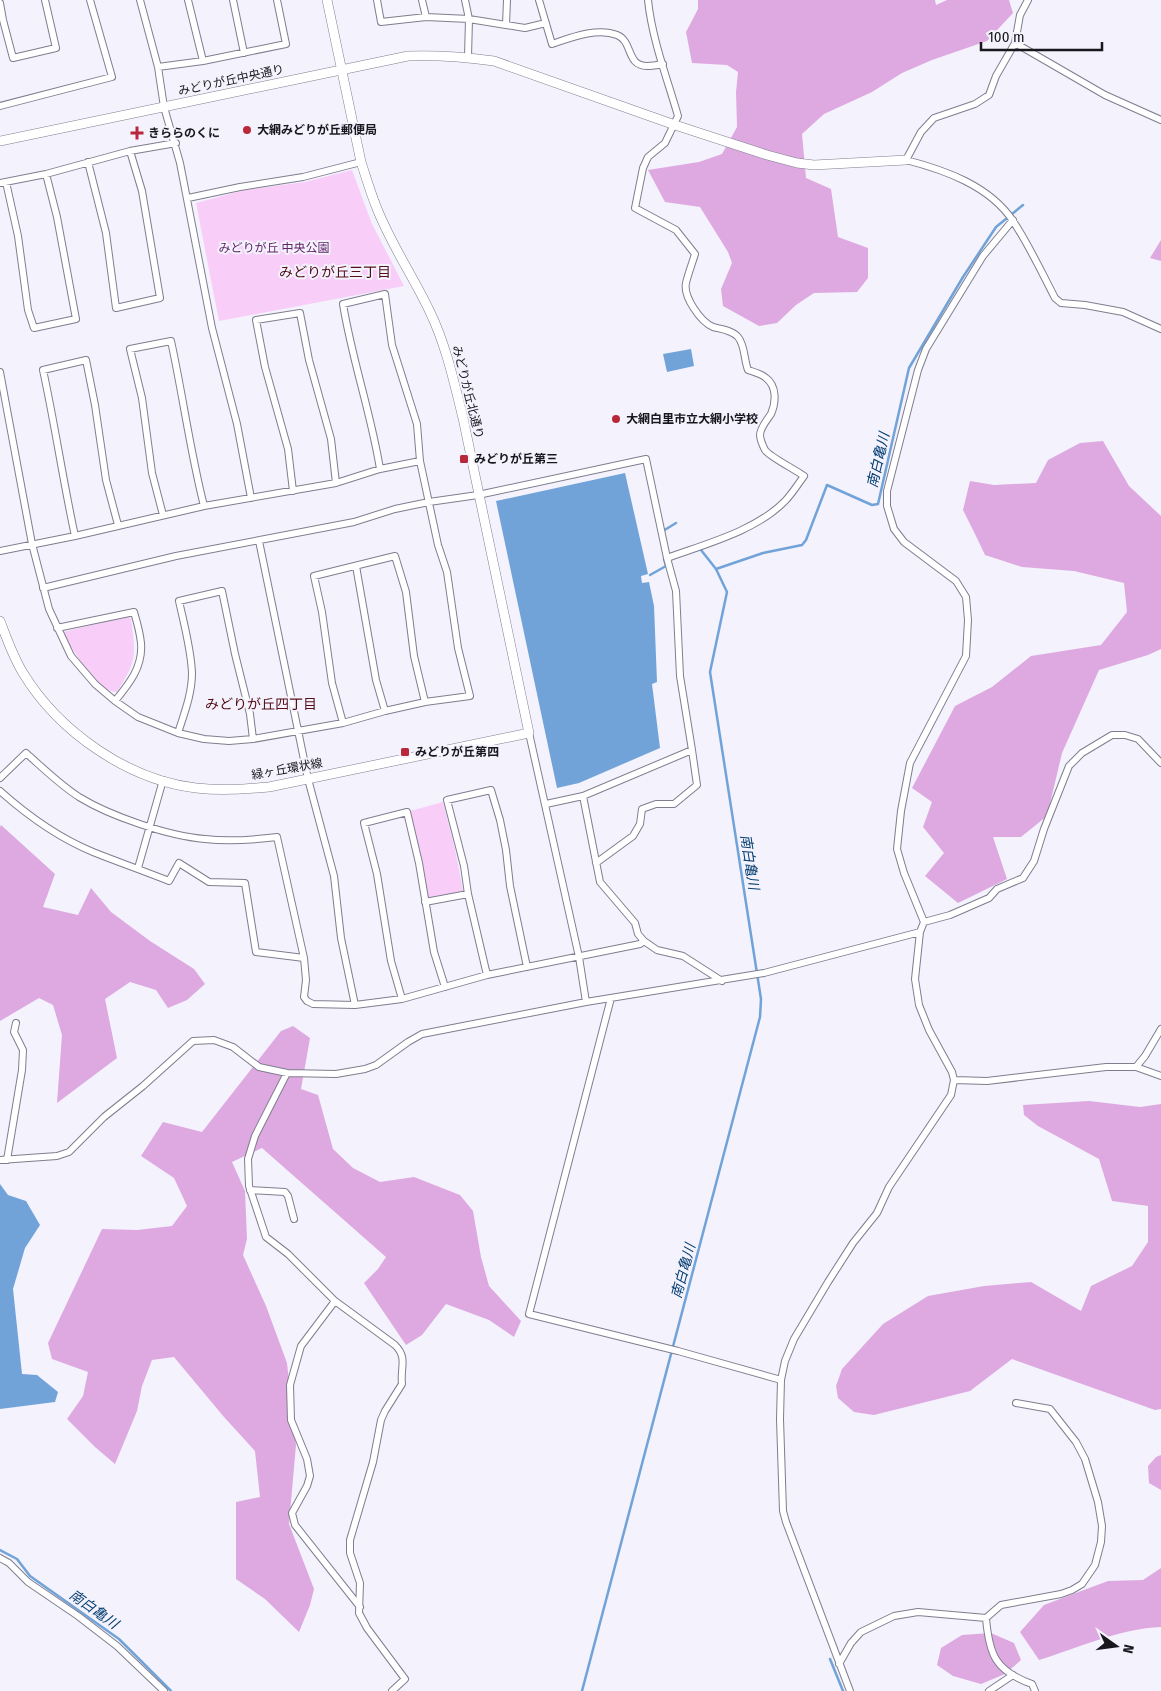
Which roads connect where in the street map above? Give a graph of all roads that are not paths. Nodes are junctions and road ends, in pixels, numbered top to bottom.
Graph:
1 (45, 0) edge
2 (90, 0) edge
3 (140, 0) edge
4 (188, 0) edge
5 (233, 0) edge
6 (277, 0) edge
7 (327, 0) edge
8 (377, 0) edge
9 (422, 0) edge
10 (465, 0) edge
11 (507, 0) edge
12 (539, 0) edge
13 (648, 0) edge
14 (1028, 0) edge
15 (0, 3) edge
16 (426, 17) junction
17 (469, 19) junction
18 (546, 23) junction
19 (506, 25) junction
20 (1015, 43) junction
21 (244, 53) junction
22 (468, 57) junction
23 (203, 61) junction
24 (663, 64) junction
25 (158, 67) junction
26 (341, 70) junction
27 (0, 106) edge
28 (164, 106) junction
29 (1161, 120) edge
30 (675, 125) junction
31 (0, 141) edge
32 (176, 143) junction
33 (130, 151) junction
34 (906, 160) junction
35 (88, 162) junction
36 (361, 162) junction
37 (46, 174) junction
38 (3, 182) edge
39 (188, 198) junction
40 (1013, 220) junction
41 (1161, 328) edge
42 (0, 375) edge
43 (420, 461) junction
44 (380, 469) junction
45 (336, 483) junction
46 (293, 491) junction
47 (478, 495) junction
48 (251, 498) junction
49 (429, 502) junction
50 (204, 506) junction
51 (163, 515) junction
52 (118, 526) junction
53 (76, 536) junction
54 (259, 541) junction
55 (32, 544) junction
56 (0, 551) edge
57 (666, 558) junction
58 (356, 566) junction
59 (43, 588) junction
60 (0, 621) edge
61 (58, 628) junction
62 (115, 702) junction
63 (425, 702) junction
64 (385, 711) junction
65 (343, 723) junction
66 (298, 731) junction
67 (178, 733) junction
68 (529, 733) junction
69 (253, 739) junction
70 (692, 750) junction
71 (1161, 763) edge
72 (0, 778) edge
73 (308, 779) junction
74 (164, 780) junction
75 (0, 791) edge
76 (583, 796) junction
77 (546, 804) junction
78 (150, 827) junction
79 (596, 863) junction
80 (138, 868) junction
81 (468, 894) junction
82 (425, 902) junction
83 (924, 922) junction
84 (920, 932) junction
85 (644, 941) junction
86 (579, 957) junction
87 (304, 958) junction
88 (527, 967) junction
89 (487, 975) junction
90 (722, 981) junction
91 (445, 987) junction
92 (611, 998) junction
93 (402, 999) junction
94 (586, 1002) junction
95 (355, 1005) junction
96 (16, 1023) dead end
97 (1161, 1029) edge
98 (1136, 1068) junction
99 (287, 1073) junction
100 (1161, 1076) edge
101 (954, 1080) junction
102 (4, 1160) edge
103 (250, 1190) junction
104 (294, 1218) dead end
105 (335, 1300) junction
106 (781, 1380) junction
107 (1016, 1403) dead end
108 (0, 1558) edge
109 (360, 1607) junction
110 (986, 1618) junction
111 (839, 1664) junction
112 (1013, 1675) junction
113 (164, 1691) edge
114 (392, 1691) edge
115 (850, 1691) edge
116 (988, 1691) edge
117 (1035, 1691) edge

1 - 15 street
2 - 27 street
3 - 25 street
4 - 23 street
5 - 21 street
6 - 21 street
7 - 26 street, みどりが丘北通り
8 - 16 street
9 - 16 street
10 - 17 street
11 - 19 street
12 - 18 street
13 - 24 street
14 - 20 street
16 - 17 street
17 - 19 street
17 - 22 street
18 - 19 street
18 - 24 street
20 - 29 street
20 - 34 street
21 - 23 street
22 - 26 street, みどりが丘中央通り
22 - 30 street, みどりが丘中央通り
23 - 25 street
24 - 30 street
25 - 28 street
26 - 28 street, みどりが丘中央通り
26 - 36 street, みどりが丘北通り
28 - 31 street, みどりが丘中央通り
28 - 32 street
30 - 34 street, みどりが丘中央通り
30 - 57 street
32 - 33 street
32 - 39 street
33 - 35 street
33 - 35 street
34 - 40 street
35 - 37 street
36 - 39 street
36 - 47 street, みどりが丘北通り
37 - 38 street
37 - 38 street
39 - 48 street
40 - 41 street
40 - 83 street
42 - 55 street
43 - 44 street
43 - 44 street
43 - 49 street
44 - 45 street
45 - 46 street
45 - 46 street
46 - 48 street
47 - 49 street
47 - 57 street
47 - 68 street, みどりが丘北通り
48 - 50 street
49 - 54 street
49 - 63 street
50 - 51 street
50 - 51 street
51 - 52 street
52 - 53 street
52 - 53 street
53 - 55 street
54 - 59 street
54 - 66 street
55 - 56 street
55 - 59 street
57 - 70 street
58 - 63 street
58 - 64 street
58 - 65 street
59 - 61 street
60 - 74 street, 緑ヶ丘環状線
61 - 62 street
61 - 62 street
62 - 67 street
63 - 64 street
64 - 65 street
65 - 66 street
66 - 69 street
66 - 73 street
67 - 69 street
67 - 69 street
68 - 73 street, 緑ヶ丘環状線
68 - 77 street
70 - 76 street
70 - 79 street
71 - 83 street
72 - 78 street
73 - 74 street, 緑ヶ丘環状線
73 - 95 street
74 - 78 street
75 - 80 street
76 - 77 street
76 - 79 street
77 - 86 street
78 - 80 street
78 - 87 street
79 - 85 street
80 - 87 street
81 - 82 street
81 - 88 street
81 - 89 street
82 - 91 street
82 - 93 street
83 - 84 street
84 - 90 street
84 - 101 street
85 - 86 street
85 - 90 street
86 - 88 street
86 - 94 street
87 - 95 street
88 - 89 street
89 - 91 street
90 - 92 street
91 - 93 street
92 - 94 street
92 - 106 street
93 - 95 street
94 - 99 street
96 - 102 street
97 - 98 street
98 - 100 street
98 - 101 street
99 - 102 street
99 - 103 street
101 - 106 street
103 - 104 street
103 - 105 street
105 - 109 street
105 - 109 street
106 - 111 street
107 - 110 street
108 - 113 street
109 - 114 street
110 - 111 street
110 - 112 street
111 - 115 street
112 - 116 street
112 - 117 street

